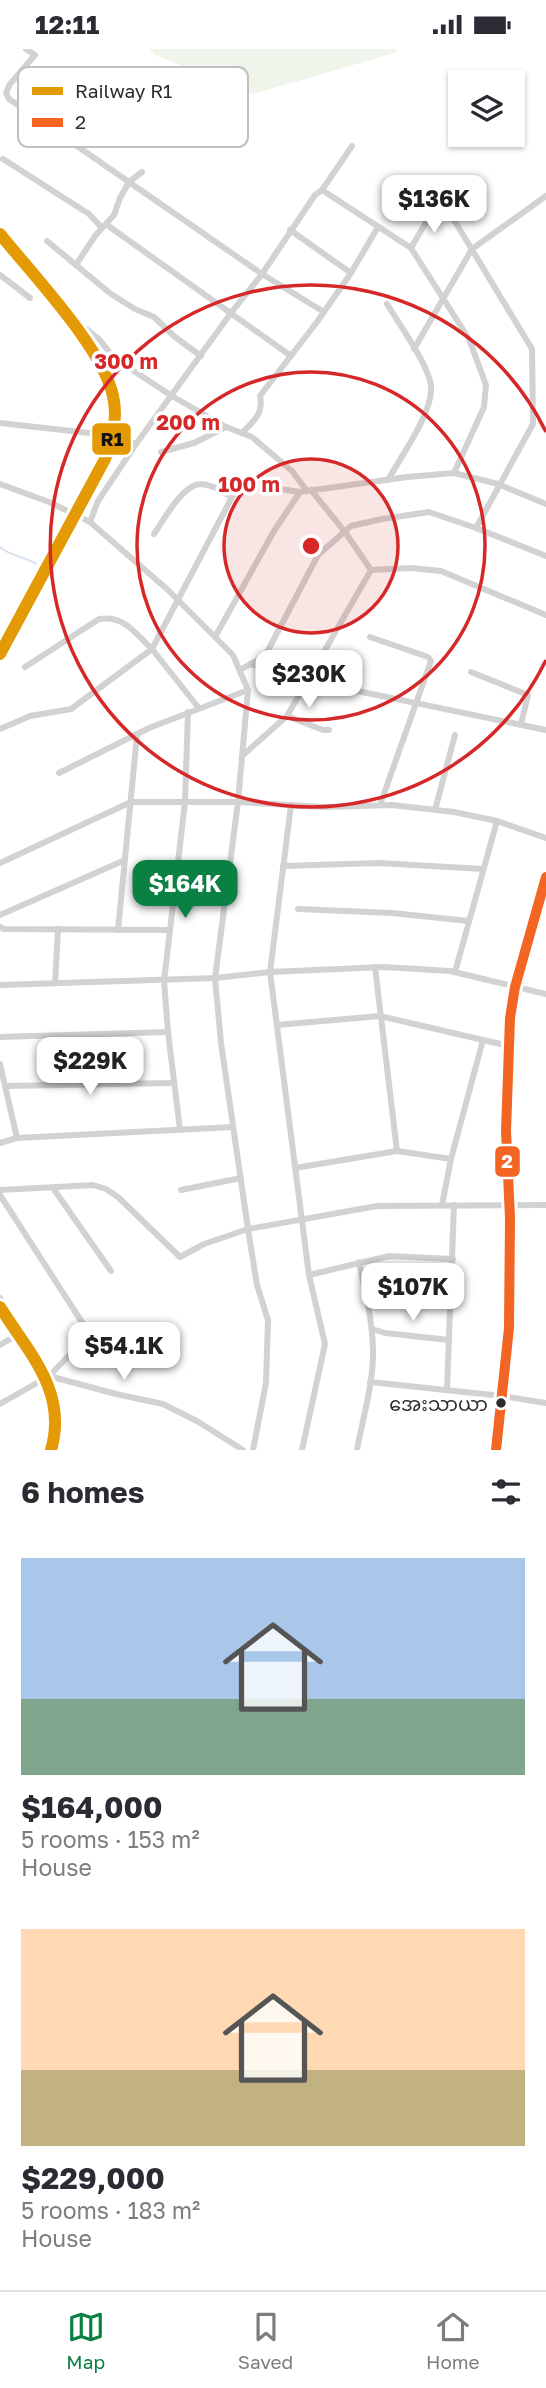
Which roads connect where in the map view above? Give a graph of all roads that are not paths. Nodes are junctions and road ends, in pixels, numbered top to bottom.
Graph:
1 (26, 49) edge
2 (37, 52) edge
3 (24, 67) edge
4 (18, 75) edge
5 (18, 105) edge
6 (352, 146) dead end
7 (78, 147) edge
8 (3, 159) dead end
9 (142, 172) dead end
10 (129, 182) junction
11 (322, 190) junction
12 (546, 196) edge
13 (104, 227) junction
14 (378, 227) junction
15 (290, 230) junction
16 (47, 241) dead end
17 (411, 248) junction
18 (472, 249) junction
19 (76, 265) junction
20 (351, 273) junction
21 (262, 274) junction
22 (0, 275) edge
23 (30, 297) dead end
24 (442, 298) junction
25 (387, 304) dead end
26 (324, 312) junction
27 (231, 313) junction
28 (85, 328) dead end
29 (414, 349) junction
30 (201, 356) junction
31 (291, 356) junction
32 (172, 396) junction
33 (0, 423) edge
34 (226, 427) junction
35 (242, 433) junction
36 (136, 444) junction
37 (161, 452) dead end
38 (454, 473) junction
39 (388, 479) junction
40 (0, 484) edge
41 (498, 484) junction
42 (306, 491) junction
43 (232, 497) junction
44 (546, 504) edge
45 (90, 522) junction
46 (476, 528) junction
47 (345, 532) junction
48 (154, 534) dead end
49 (546, 556) edge
50 (371, 570) junction
51 (179, 601) junction
52 (546, 604) edge
53 (543, 613) edge
54 (215, 637) junction
55 (370, 637) dead end
56 (152, 649) junction
57 (250, 664) junction
58 (25, 667) dead end
59 (240, 670) junction
60 (471, 672) dead end
61 (309, 681) junction
62 (248, 690) junction
63 (417, 702) junction
64 (198, 708) junction
65 (188, 712) junction
66 (287, 716) junction
67 (521, 725) junction
68 (0, 729) edge
69 (329, 730) dead end
70 (546, 730) edge
71 (137, 735) junction
72 (455, 735) dead end
73 (242, 756) junction
74 (59, 773) dead end
75 (131, 802) junction
76 (185, 802) junction
77 (238, 802) junction
78 (291, 805) junction
79 (380, 805) junction
80 (435, 810) junction
81 (497, 821) junction
82 (546, 838) edge
83 (125, 860) junction
84 (0, 863) edge
85 (283, 866) junction
86 (484, 869) junction
87 (546, 877) edge
88 (298, 909) dead end
89 (0, 915) edge
90 (469, 921) junction
91 (0, 927) edge
92 (58, 929) junction
93 (118, 930) junction
94 (170, 930) junction
95 (375, 967) junction
96 (270, 972) junction
97 (455, 972) junction
98 (215, 978) junction
99 (164, 981) junction
100 (55, 983) junction
101 (0, 985) edge
102 (515, 987) junction
103 (546, 994) edge
104 (380, 1016) junction
105 (277, 1025) junction
106 (168, 1032) junction
107 (0, 1037) edge
108 (483, 1039) junction
109 (509, 1046) junction
110 (0, 1064) edge
111 (173, 1083) junction
112 (5, 1086) junction
113 (233, 1127) junction
114 (180, 1130) junction
115 (17, 1137) junction
116 (0, 1143) edge
117 (397, 1151) junction
118 (451, 1159) junction
119 (295, 1168) junction
120 (241, 1178) junction
121 (53, 1188) junction
122 (181, 1190) dead end
123 (0, 1193) edge
124 (442, 1205) junction
125 (454, 1205) junction
126 (510, 1205) junction
127 (546, 1205) edge
128 (301, 1218) junction
129 (248, 1229) junction
130 (453, 1259) junction
131 (359, 1262) junction
132 (111, 1271) dead end
133 (309, 1275) junction
134 (0, 1298) edge
135 (372, 1329) junction
136 (22, 1332) junction
137 (449, 1341) junction
138 (0, 1345) edge
139 (49, 1376) junction
140 (370, 1382) junction
141 (447, 1390) junction
142 (502, 1396) junction
143 (546, 1403) edge
144 (0, 1404) edge
145 (243, 1450) edge
146 (253, 1450) edge
147 (302, 1450) edge
148 (358, 1450) edge
149 (496, 1450) edge

1 - 2 street
2 - 3 street
4 - 5 street
6 - 11 street
7 - 10 street
8 - 13 street
9 - 10 street
10 - 13 street
10 - 21 street
11 - 14 street
11 - 15 street
12 - 18 street
13 - 19 street
13 - 27 street
14 - 17 street
14 - 20 street
15 - 20 street
15 - 21 street
16 - 19 street
17 - 18 street
17 - 24 street
18 - 24 street
18 - 41 street
19 - 30 street
20 - 26 street
21 - 26 street
21 - 27 street
22 - 23 street
24 - 29 street
24 - 38 street
25 - 29 street
26 - 31 street
27 - 30 street
27 - 31 street
28 - 32 street
29 - 39 street
30 - 32 street
31 - 35 street
32 - 34 street
32 - 36 street
33 - 36 street
34 - 35 street
34 - 37 street
35 - 42 street
36 - 45 street
38 - 39 street
38 - 41 street
39 - 42 street
40 - 45 street
41 - 44 street
41 - 46 street
42 - 43 street
42 - 47 street
42 - 54 street
43 - 48 street
43 - 51 street
45 - 51 street
46 - 47 street
46 - 49 street
47 - 50 street
47 - 57 street
50 - 53 street
50 - 61 street
51 - 54 street
51 - 56 street
52 - 53 street
54 - 59 street
55 - 63 street
56 - 58 street
56 - 64 street
56 - 68 street
57 - 59 street
57 - 61 street
59 - 62 street
60 - 67 street
61 - 63 street
61 - 66 street
62 - 64 street
62 - 73 street
63 - 67 street
63 - 79 street
64 - 65 street
65 - 71 street
65 - 76 street
66 - 69 street
66 - 73 street
67 - 70 street
71 - 74 street
71 - 75 street
72 - 80 street
73 - 77 street
75 - 76 street
75 - 83 street
75 - 84 street
76 - 77 street
76 - 94 street
77 - 78 street
77 - 98 street
78 - 79 street
78 - 85 street
79 - 80 street
80 - 81 street
81 - 82 street
81 - 86 street
83 - 89 street
83 - 93 street
85 - 86 street
85 - 96 street
86 - 90 street
87 - 102 highway
88 - 90 street
90 - 97 street
91 - 92 street
92 - 93 street
92 - 100 street
93 - 94 street
94 - 99 street
95 - 96 street
95 - 97 street
95 - 104 street
96 - 98 street
96 - 105 street
97 - 102 street
98 - 99 street
98 - 113 street
99 - 100 street
99 - 106 street
100 - 101 street
102 - 103 street
102 - 109 highway
104 - 105 street
104 - 108 street
104 - 117 street
105 - 119 street
106 - 107 street
106 - 111 street
108 - 109 street
108 - 118 street
109 - 126 highway
110 - 112 street
111 - 112 street
111 - 114 street
112 - 115 street
113 - 114 street
113 - 120 street
114 - 115 street
115 - 116 street
117 - 118 street
117 - 119 street
118 - 124 street
119 - 128 street
120 - 122 street
120 - 129 street
121 - 123 street
121 - 129 street
121 - 132 street
123 - 139 street
124 - 125 street
124 - 128 street
125 - 126 street
125 - 130 street
126 - 127 street
126 - 142 highway
128 - 129 street
128 - 133 street
129 - 146 street
130 - 131 street
130 - 137 street
131 - 133 street
131 - 135 street
133 - 147 street
134 - 136 street
135 - 137 street
135 - 140 street
136 - 138 street
136 - 139 street
137 - 141 street
139 - 144 street
139 - 145 street
140 - 141 street
140 - 148 street
141 - 142 street
142 - 143 street
142 - 149 highway

